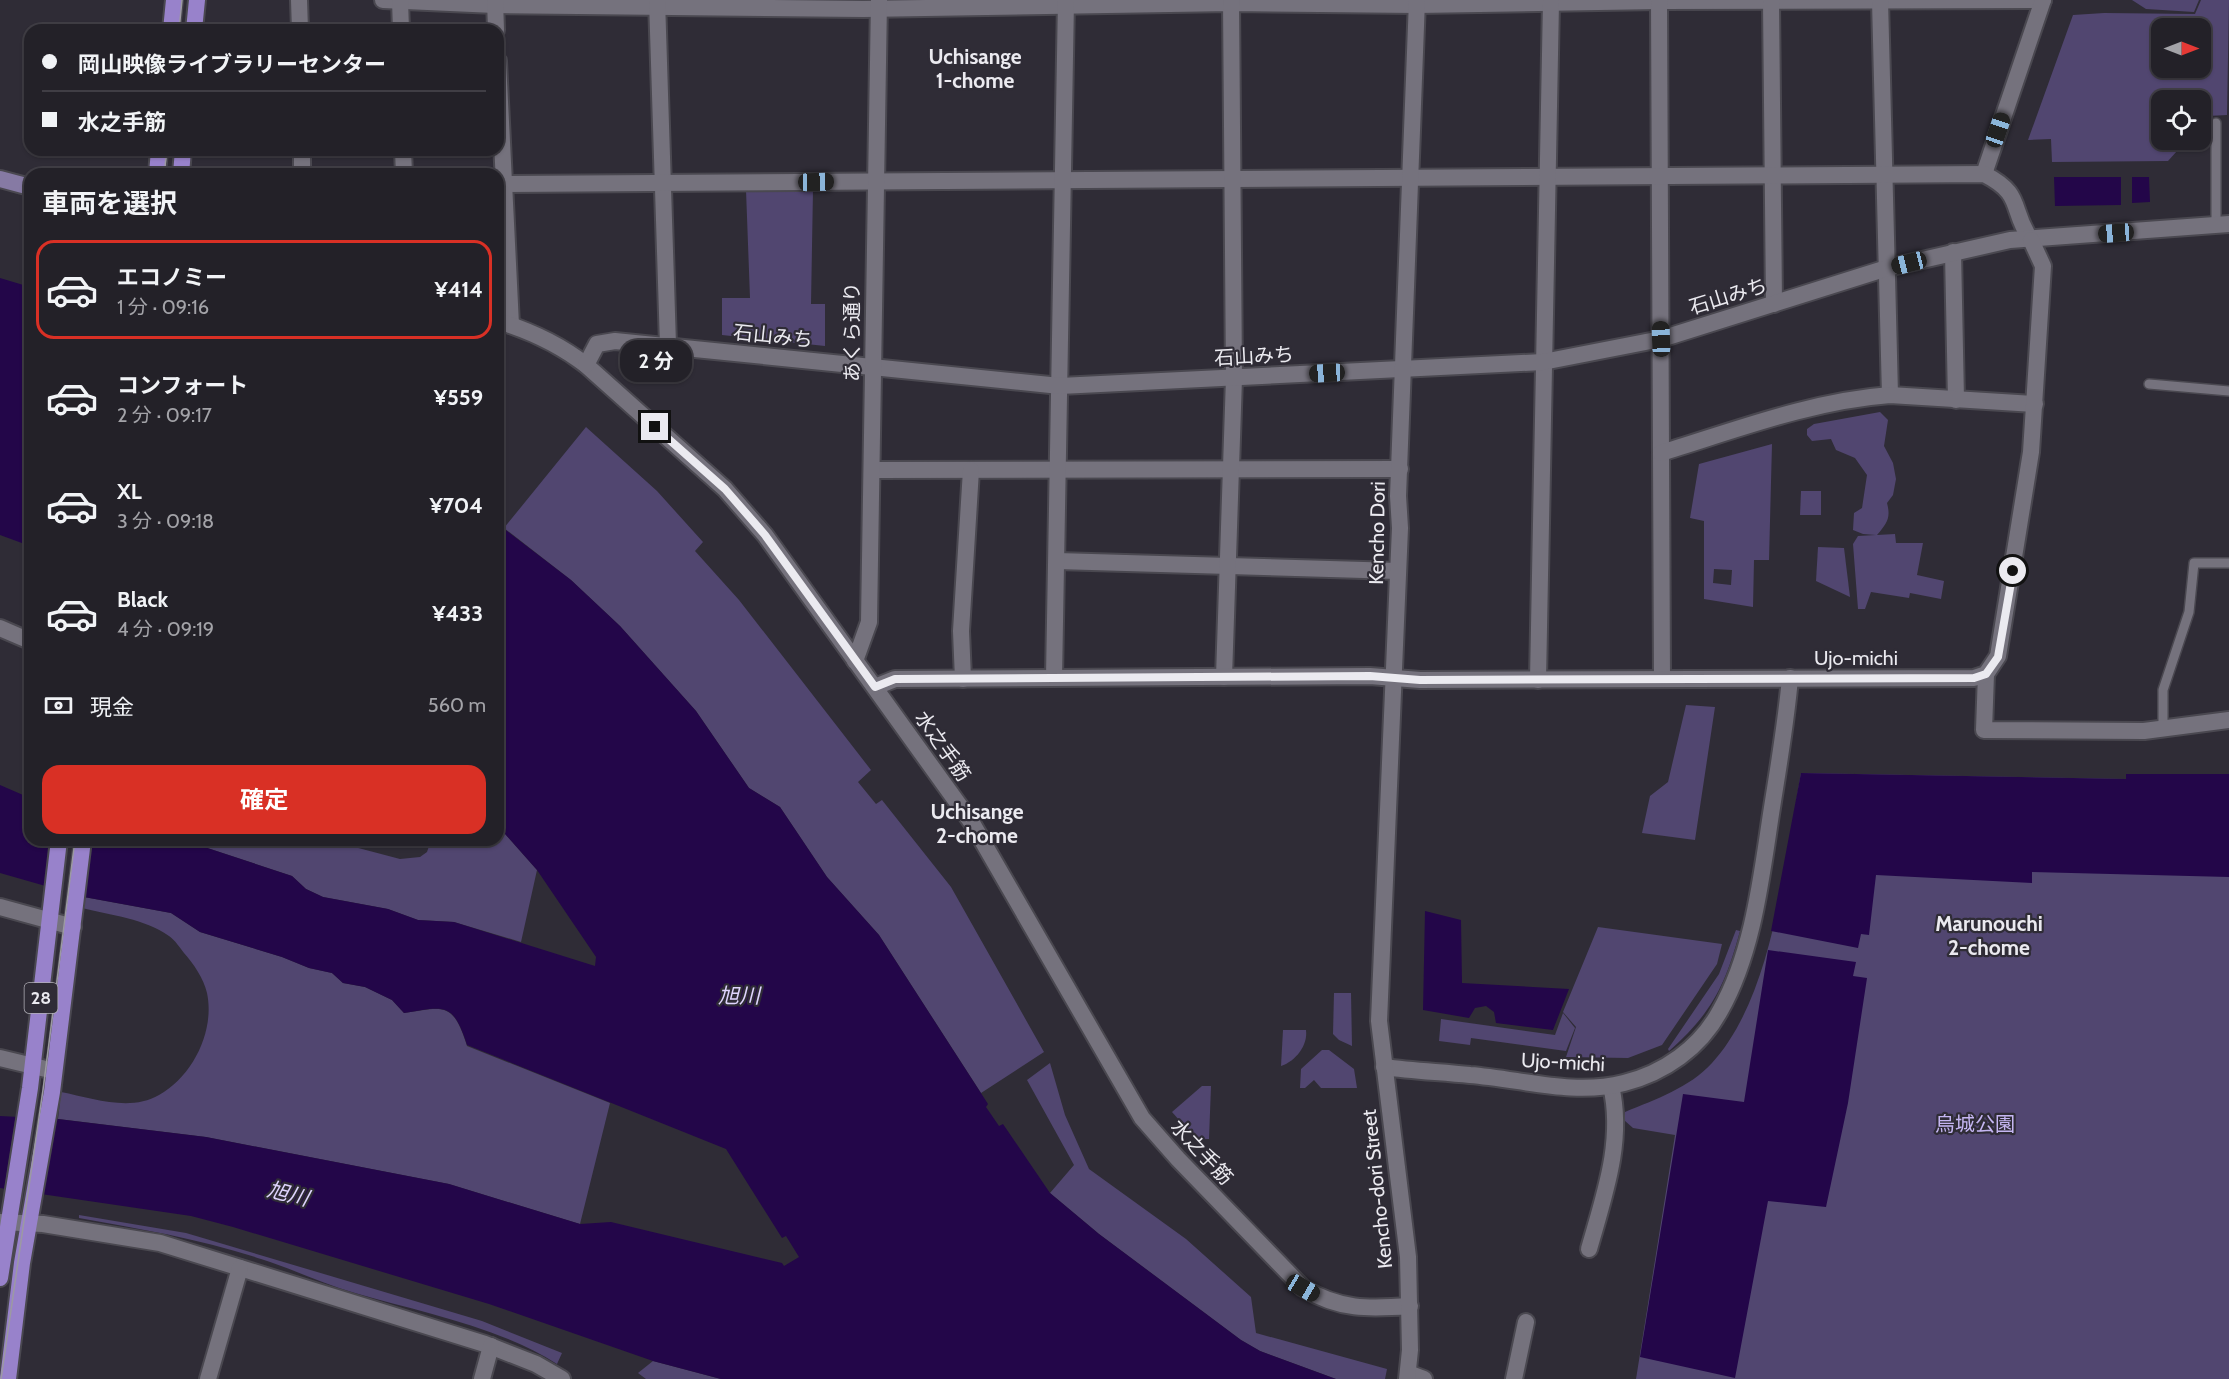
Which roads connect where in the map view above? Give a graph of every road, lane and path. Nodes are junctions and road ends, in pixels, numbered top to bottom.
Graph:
1 (174, 0) edge
2 (196, 0) edge
3 (299, 0) edge
4 (383, 0) edge
5 (400, 0) edge
6 (1659, 0) edge
7 (2043, 0) edge
8 (1771, 1) edge
9 (1880, 1) edge
10 (1231, 2) edge
11 (1551, 2) junction
12 (495, 3) edge
13 (1066, 3) edge
14 (1417, 3) edge
15 (657, 4) edge
16 (879, 4) edge
17 (172, 24) edge
18 (194, 24) edge
19 (300, 24) edge
20 (401, 24) edge
21 (496, 24) edge
22 (2216, 123) dead end
23 (1772, 174) junction
24 (1884, 174) junction
25 (1984, 174) junction
26 (1658, 176) junction
27 (1548, 177) junction
28 (1230, 178) junction
29 (0, 179) edge
30 (1412, 179) junction
31 (1063, 181) junction
32 (875, 182) junction
33 (504, 184) edge
34 (663, 184) junction
35 (24, 185) edge
36 (2222, 224) edge
37 (2031, 240) junction
38 (1953, 252) junction
39 (1887, 268) junction
40 (1774, 303) junction
41 (504, 323) edge
42 (1661, 339) junction
43 (668, 345) junction
44 (1543, 363) junction
45 (585, 365) junction
46 (873, 368) junction
47 (1404, 369) junction
48 (1234, 378) junction
49 (2149, 384) dead end
50 (1060, 386) junction
51 (2229, 391) edge
52 (1890, 396) junction
53 (1956, 399) junction
54 (2035, 404) junction
55 (1661, 453) junction
56 (1400, 469) junction
57 (872, 470) junction
58 (971, 470) junction
59 (1059, 470) junction
60 (1231, 470) junction
61 (1057, 561) junction
62 (2229, 563) edge
63 (1228, 567) junction
64 (1398, 571) junction
65 (0, 628) edge
66 (24, 638) edge
67 (855, 661) junction
68 (1986, 674) junction
69 (1224, 677) junction
70 (1393, 677) junction
71 (1054, 678) junction
72 (1791, 678) junction
73 (963, 679) junction
74 (1662, 679) junction
75 (1538, 680) junction
76 (875, 687) junction
77 (2229, 720) edge
78 (2163, 730) junction
79 (58, 846) edge
80 (82, 846) edge
81 (0, 907) edge
82 (51, 914) junction
83 (74, 920) junction
84 (0, 1058) edge
85 (32, 1066) junction
86 (1384, 1067) junction
87 (54, 1071) junction
88 (1611, 1086) junction
89 (30, 1215) junction
90 (4, 1222) edge
91 (1589, 1249) dead end
92 (240, 1268) junction
93 (0, 1278) edge
94 (1410, 1306) junction
95 (1526, 1322) dead end
96 (491, 1346) junction
97 (1408, 1376) edge
98 (8, 1379) edge
99 (208, 1379) edge
100 (482, 1379) edge
101 (562, 1379) edge
102 (1424, 1379) edge
103 (1514, 1379) edge

1 - 17 main road
2 - 18 main road
3 - 19 street
4 - 5 street
5 - 12 street
5 - 20 street
6 - 8 street
6 - 11 street
6 - 26 street
7 - 9 street
7 - 25 street
8 - 9 street
8 - 23 street
9 - 24 street
10 - 13 street
10 - 14 street
10 - 28 street
11 - 14 street
11 - 27 street
12 - 15 street
12 - 21 street
13 - 16 street
13 - 31 street
14 - 30 street, Kencho Dori
15 - 16 street
15 - 34 street
16 - 32 street, あくら通り
22 - 36 lane
23 - 24 street
23 - 26 street
23 - 40 street
24 - 25 street
24 - 39 street
25 - 37 street
26 - 27 street
26 - 42 street
27 - 30 street
27 - 44 street
28 - 30 street
28 - 31 street
28 - 48 street
29 - 35 main road
30 - 47 street, Kencho Dori
31 - 32 street
31 - 50 street
32 - 34 street
32 - 46 street, あくら通り
33 - 34 street
34 - 43 street
36 - 37 street
37 - 38 street, 石山みち
37 - 54 street
38 - 39 street, 石山みち
38 - 53 street
39 - 40 street, 石山みち
39 - 52 street
40 - 42 street, 石山みち
41 - 45 street, 水之手筋
42 - 44 street, 石山みち
42 - 55 street
43 - 45 street, 石山みち
43 - 46 street, 石山みち
44 - 47 street, 石山みち
44 - 75 street
45 - 67 street, 水之手筋
46 - 50 street, 石山みち
46 - 57 street, あくら通り
47 - 48 street, 石山みち
47 - 56 street, Kencho Dori
48 - 50 street, 石山みち
48 - 60 street
49 - 51 lane
50 - 59 street
52 - 53 street
52 - 55 street
53 - 54 street
54 - 68 street
55 - 74 street
56 - 60 street
56 - 64 street, Kencho Dori
57 - 58 street
57 - 67 street, あくら通り
58 - 59 street
58 - 73 street
59 - 60 street
59 - 61 street
60 - 63 street
61 - 63 street
61 - 71 street
62 - 78 lane
63 - 64 street
63 - 69 street
64 - 70 street, Kencho Dori
65 - 66 street
67 - 76 street, 水之手筋
68 - 72 street, Ujo-michi
68 - 78 street
69 - 70 street
69 - 71 street
70 - 75 street
70 - 86 street, Kencho Dori
71 - 73 street
72 - 74 street
72 - 88 street, Ujo-michi
73 - 76 street
74 - 75 street
76 - 94 street, 水之手筋
77 - 78 street
79 - 82 main road, 28
80 - 83 main road, 28
81 - 82 street
82 - 83 street
82 - 85 main road, 28
83 - 87 main road, 28
84 - 85 street
85 - 87 street
85 - 90 main road, 28
86 - 88 street, Ujo-michi
86 - 94 street, Kencho-dori Street
87 - 89 main road, 28
88 - 91 street
89 - 90 street
89 - 92 street
89 - 98 main road, 28
90 - 93 main road, 28
92 - 96 street
92 - 99 street
94 - 97 street, Kencho-dori Street
95 - 103 street
96 - 100 street
96 - 101 street
97 - 102 street

